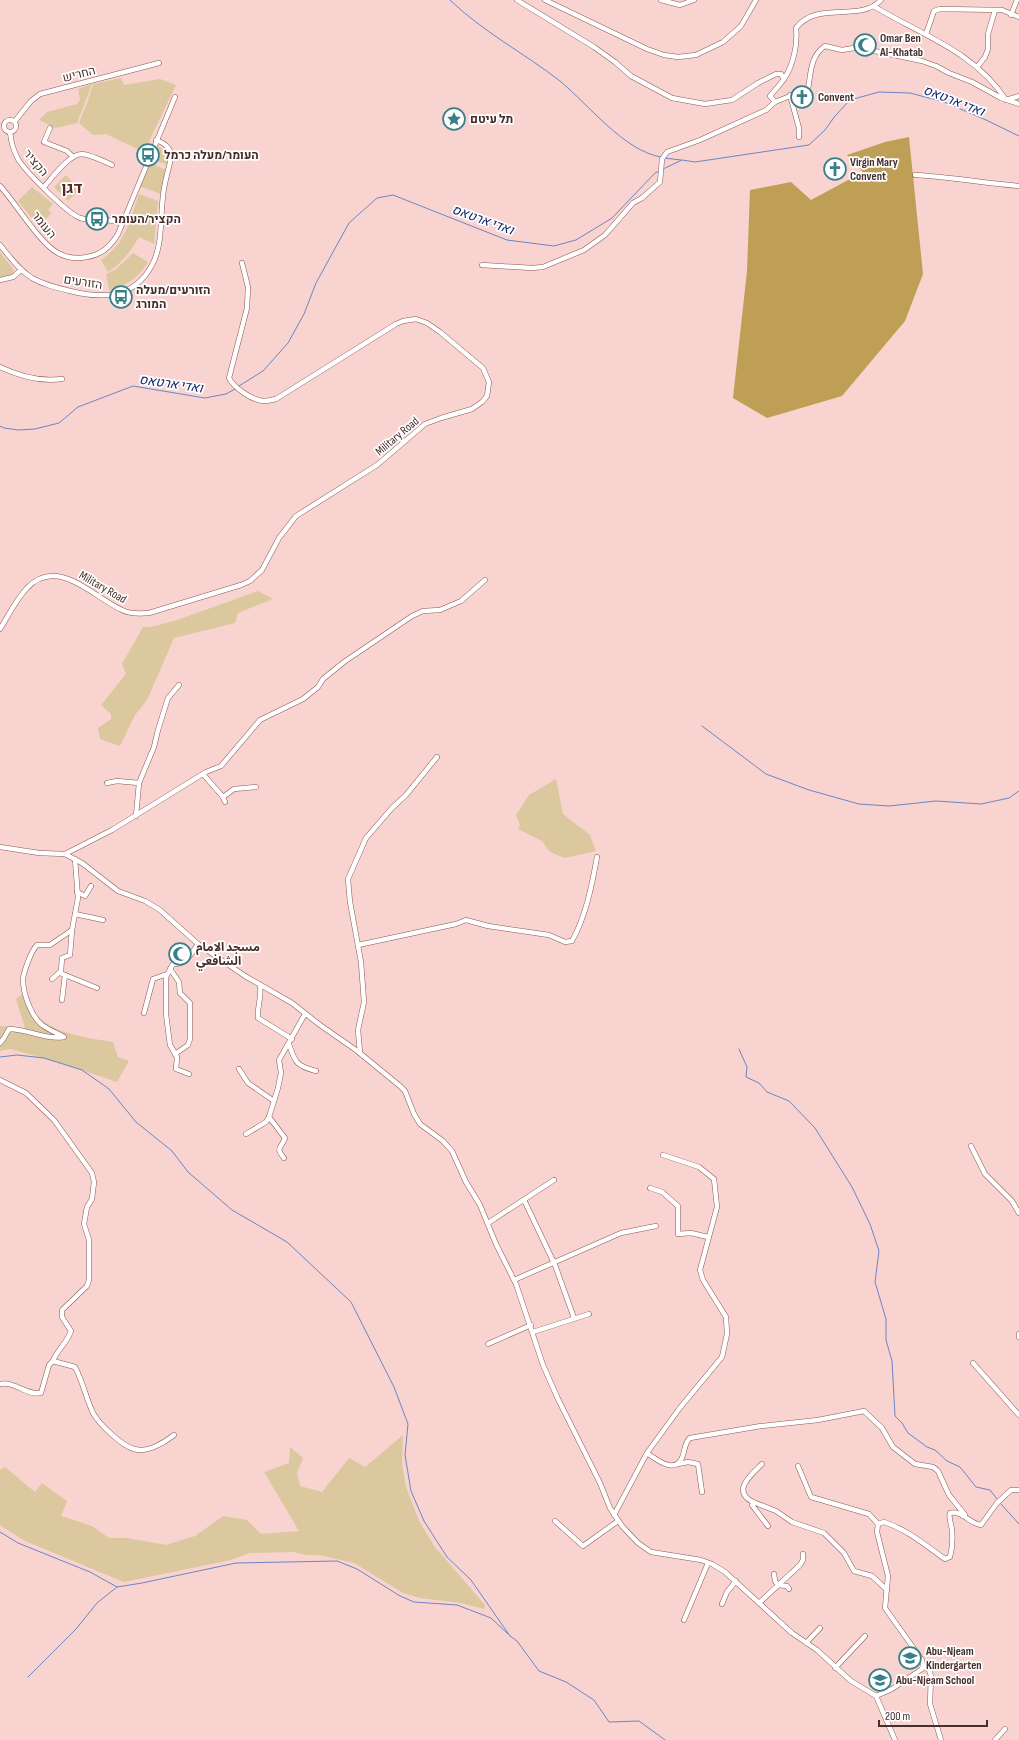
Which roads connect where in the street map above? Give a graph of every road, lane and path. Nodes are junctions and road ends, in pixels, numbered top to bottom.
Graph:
1 (518, 0) edge
2 (545, 0) edge
3 (661, 0) edge
4 (694, 0) edge
5 (756, 0) edge
6 (881, 0) edge
7 (1017, 0) edge
8 (875, 6) junction
9 (995, 10) junction
10 (1011, 15) junction
11 (1019, 17) edge
12 (926, 34) junction
13 (159, 63) dead end
14 (977, 67) junction
15 (784, 79) junction
16 (790, 95) junction
17 (1019, 96) edge
18 (175, 97) dead end
19 (1006, 100) junction
20 (775, 102) junction
21 (1019, 104) edge
22 (14, 121) junction
23 (2, 127) edge
24 (50, 128) dead end
25 (10, 132) junction
26 (799, 137) dead end
27 (156, 140) junction
28 (73, 157) junction
29 (112, 165) dead end
30 (915, 175) dead end
31 (0, 186) edge
32 (1019, 186) edge
33 (44, 187) junction
34 (122, 224) junction
35 (0, 245) edge
36 (242, 262) dead end
37 (482, 265) dead end
38 (22, 270) junction
39 (0, 280) edge
40 (0, 367) edge
41 (62, 379) dead end
42 (485, 580) dead end
43 (0, 629) edge
44 (179, 685) dead end
45 (437, 757) dead end
46 (203, 774) junction
47 (107, 783) dead end
48 (139, 783) junction
49 (256, 787) dead end
50 (223, 797) junction
51 (225, 802) dead end
52 (136, 816) junction
53 (0, 847) edge
54 (65, 854) junction
55 (596, 857) dead end
56 (75, 859) junction
57 (91, 886) dead end
58 (77, 892) junction
59 (75, 914) junction
60 (102, 920) dead end
61 (72, 930) junction
62 (198, 944) junction
63 (358, 945) junction
64 (170, 969) junction
65 (62, 974) junction
66 (167, 974) junction
67 (52, 979) dead end
68 (260, 985) junction
69 (97, 988) dead end
70 (62, 1000) dead end
71 (144, 1013) dead end
72 (305, 1014) junction
73 (292, 1039) junction
74 (0, 1043) edge
75 (289, 1044) junction
76 (360, 1053) junction
77 (175, 1054) junction
78 (240, 1069) dead end
79 (316, 1071) dead end
80 (189, 1074) dead end
81 (0, 1080) edge
82 (274, 1102) junction
83 (269, 1117) junction
84 (246, 1134) dead end
85 (971, 1146) dead end
86 (663, 1155) dead end
87 (284, 1158) dead end
88 (554, 1180) dead end
89 (650, 1188) dead end
90 (524, 1200) junction
91 (1019, 1213) edge
92 (488, 1223) junction
93 (656, 1226) dead end
94 (708, 1238) junction
95 (554, 1262) junction
96 (514, 1280) junction
97 (589, 1314) dead end
98 (574, 1318) junction
99 (531, 1325) junction
100 (533, 1332) junction
101 (488, 1344) dead end
102 (53, 1361) junction
103 (973, 1363) dead end
104 (0, 1384) edge
105 (1019, 1415) edge
106 (174, 1435) dead end
107 (646, 1453) junction
108 (678, 1464) junction
109 (762, 1464) dead end
110 (798, 1466) dead end
111 (1019, 1490) edge
112 (702, 1492) dead end
113 (754, 1502) junction
114 (614, 1515) junction
115 (968, 1518) junction
116 (555, 1521) dead end
117 (618, 1521) junction
118 (878, 1524) junction
119 (768, 1526) dead end
120 (803, 1554) dead end
121 (708, 1563) junction
122 (774, 1574) dead end
123 (736, 1581) junction
124 (778, 1585) junction
125 (789, 1589) dead end
126 (887, 1590) junction
127 (760, 1602) junction
128 (722, 1604) dead end
129 (684, 1620) dead end
130 (820, 1628) dead end
131 (865, 1636) dead end
132 (806, 1643) junction
133 (923, 1666) junction
134 (835, 1668) junction
135 (876, 1696) junction
136 (1005, 1729) dead end
137 (895, 1740) edge
138 (941, 1740) edge
139 (995, 1740) edge

1 - 15 street
2 - 5 street
3 - 4 street
6 - 8 street
7 - 10 street
8 - 12 street
8 - 15 street
9 - 10 street
9 - 12 street
9 - 14 street
10 - 11 street
12 - 14 street
13 - 22 street, החריש
14 - 19 street
15 - 20 street
16 - 19 street
16 - 20 street
16 - 26 street
17 - 19 street
18 - 27 street, העומר
19 - 21 street
20 - 37 street
22 - 23 street
22 - 25 street
23 - 25 street
24 - 28 street
25 - 33 street, הקציר
27 - 34 street, העומר
27 - 38 street, הזורעים
28 - 29 street
28 - 33 street
30 - 32 street
31 - 34 street, העומר
33 - 34 street, הקציר
35 - 38 street, הזורעים
36 - 43 street, Military Road
38 - 39 street
40 - 41 street
42 - 46 street
44 - 48 street
45 - 63 street
46 - 50 street
46 - 52 street
47 - 48 street
48 - 52 street
49 - 50 street
50 - 51 street
52 - 54 street
53 - 54 street
54 - 56 street
55 - 63 street
56 - 58 street
56 - 62 street
57 - 58 street
58 - 59 street
59 - 60 street
59 - 61 street
61 - 65 street
61 - 74 street
62 - 64 street
62 - 68 street
63 - 76 street
64 - 66 street
64 - 77 street
65 - 67 street
65 - 69 street
65 - 70 street
66 - 71 street
66 - 77 street
68 - 72 street
68 - 73 street
72 - 73 street
72 - 76 street
73 - 75 street
75 - 79 street
75 - 82 street
76 - 92 street
77 - 80 street
78 - 82 street
81 - 102 street
82 - 83 street
83 - 84 street
83 - 87 street
85 - 91 street
86 - 94 street
88 - 90 street
89 - 94 street
90 - 92 street
90 - 95 street
92 - 96 street
93 - 95 street
94 - 107 street
95 - 96 street
95 - 98 street
96 - 99 street
97 - 98 street
98 - 100 street
99 - 100 street
99 - 101 street
100 - 114 street
102 - 104 street
102 - 106 street
103 - 105 street
107 - 108 street
107 - 114 street
108 - 112 street
108 - 115 street
109 - 113 street
110 - 118 street
111 - 115 street
113 - 119 street
113 - 126 street
114 - 117 street
115 - 118 street
116 - 117 street
117 - 121 street
118 - 126 street
120 - 124 street
121 - 123 street
121 - 129 street
122 - 124 street
123 - 127 street
123 - 128 street
124 - 125 street
124 - 127 street
126 - 133 street
127 - 132 street
130 - 132 street
131 - 134 street
132 - 134 street
133 - 135 street
133 - 138 street
134 - 135 street
135 - 137 street
136 - 139 street

